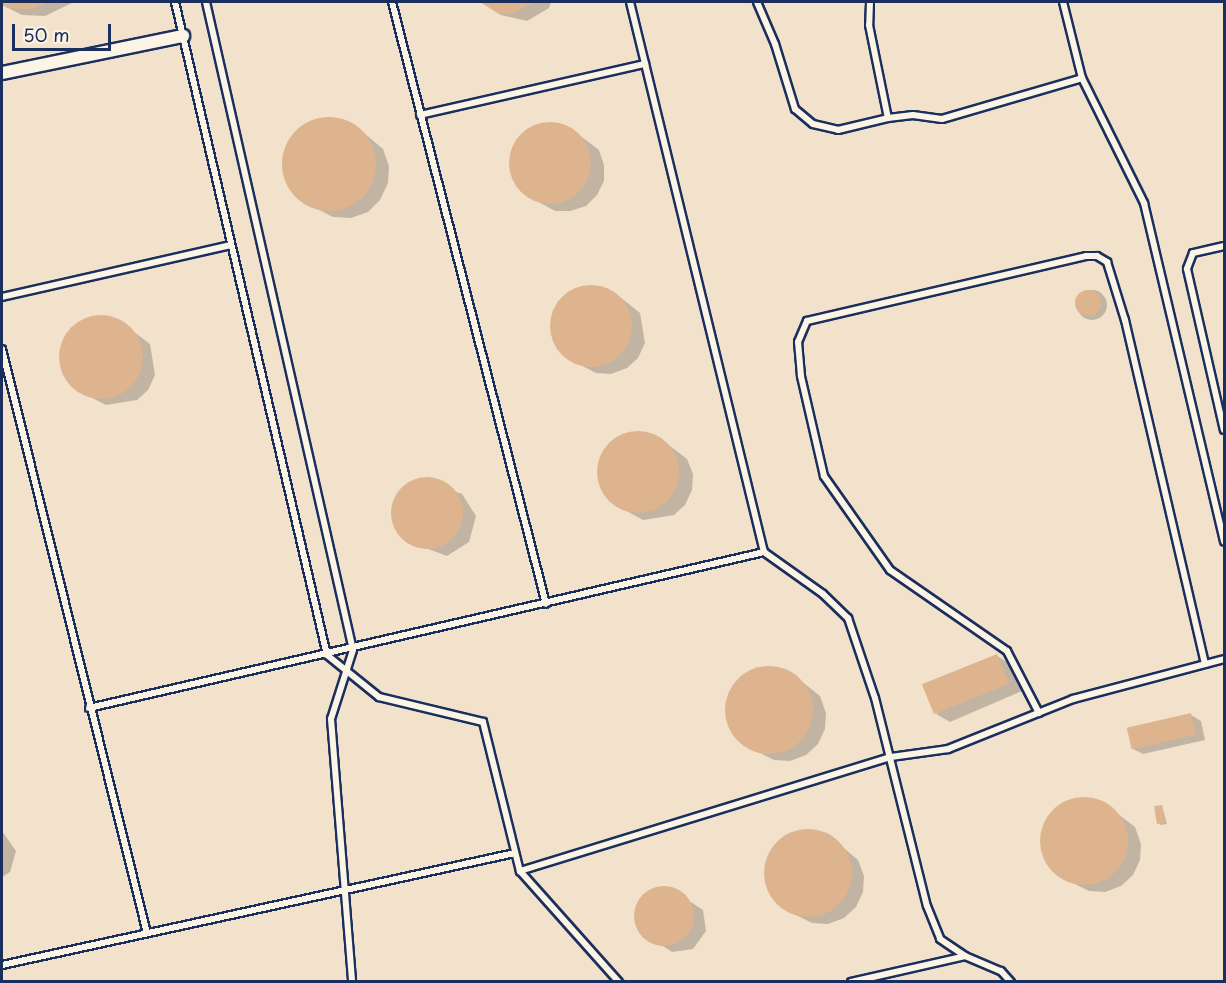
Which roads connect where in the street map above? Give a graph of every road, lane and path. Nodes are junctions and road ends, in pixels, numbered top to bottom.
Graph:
1 (175, 2) edge
2 (206, 2) edge
3 (392, 2) edge
4 (630, 2) edge
5 (757, 2) edge
6 (870, 2) edge
7 (1063, 2) edge
8 (183, 36) junction
9 (645, 64) junction
10 (2, 73) edge
11 (1082, 78) junction
12 (420, 115) junction
13 (888, 118) junction
14 (230, 245) junction
15 (1224, 246) edge
16 (2, 297) edge
17 (2, 349) edge
18 (1224, 430) edge
19 (1224, 542) edge
20 (764, 552) junction
21 (546, 604) junction
22 (353, 650) junction
23 (327, 655) junction
24 (1224, 659) edge
25 (1205, 664) junction
26 (346, 671) junction
27 (89, 708) junction
28 (1039, 713) junction
29 (891, 757) junction
30 (515, 853) junction
31 (520, 871) junction
32 (345, 890) junction
33 (147, 933) junction
34 (965, 956) junction
35 (2, 965) edge
36 (352, 981) edge
37 (619, 981) edge
38 (851, 981) edge
39 (1011, 981) edge

1 - 8 lane
2 - 22 lane
3 - 12 lane
4 - 9 lane
5 - 13 lane
6 - 13 lane
7 - 11 lane
8 - 10 street
8 - 14 lane
9 - 12 lane
9 - 20 lane
11 - 13 lane
11 - 19 lane
12 - 21 lane
14 - 16 lane
14 - 23 lane
15 - 18 lane
17 - 27 lane
20 - 21 lane
20 - 29 lane
21 - 22 lane
22 - 23 lane
22 - 26 lane
23 - 26 lane
23 - 27 lane
24 - 25 lane
25 - 28 lane
25 - 28 lane
26 - 30 lane
26 - 32 lane
27 - 33 lane
28 - 29 lane
29 - 31 lane
29 - 34 lane
30 - 31 lane
30 - 32 lane
31 - 37 lane
32 - 33 lane
32 - 36 lane
33 - 35 lane
34 - 38 lane
34 - 39 lane

